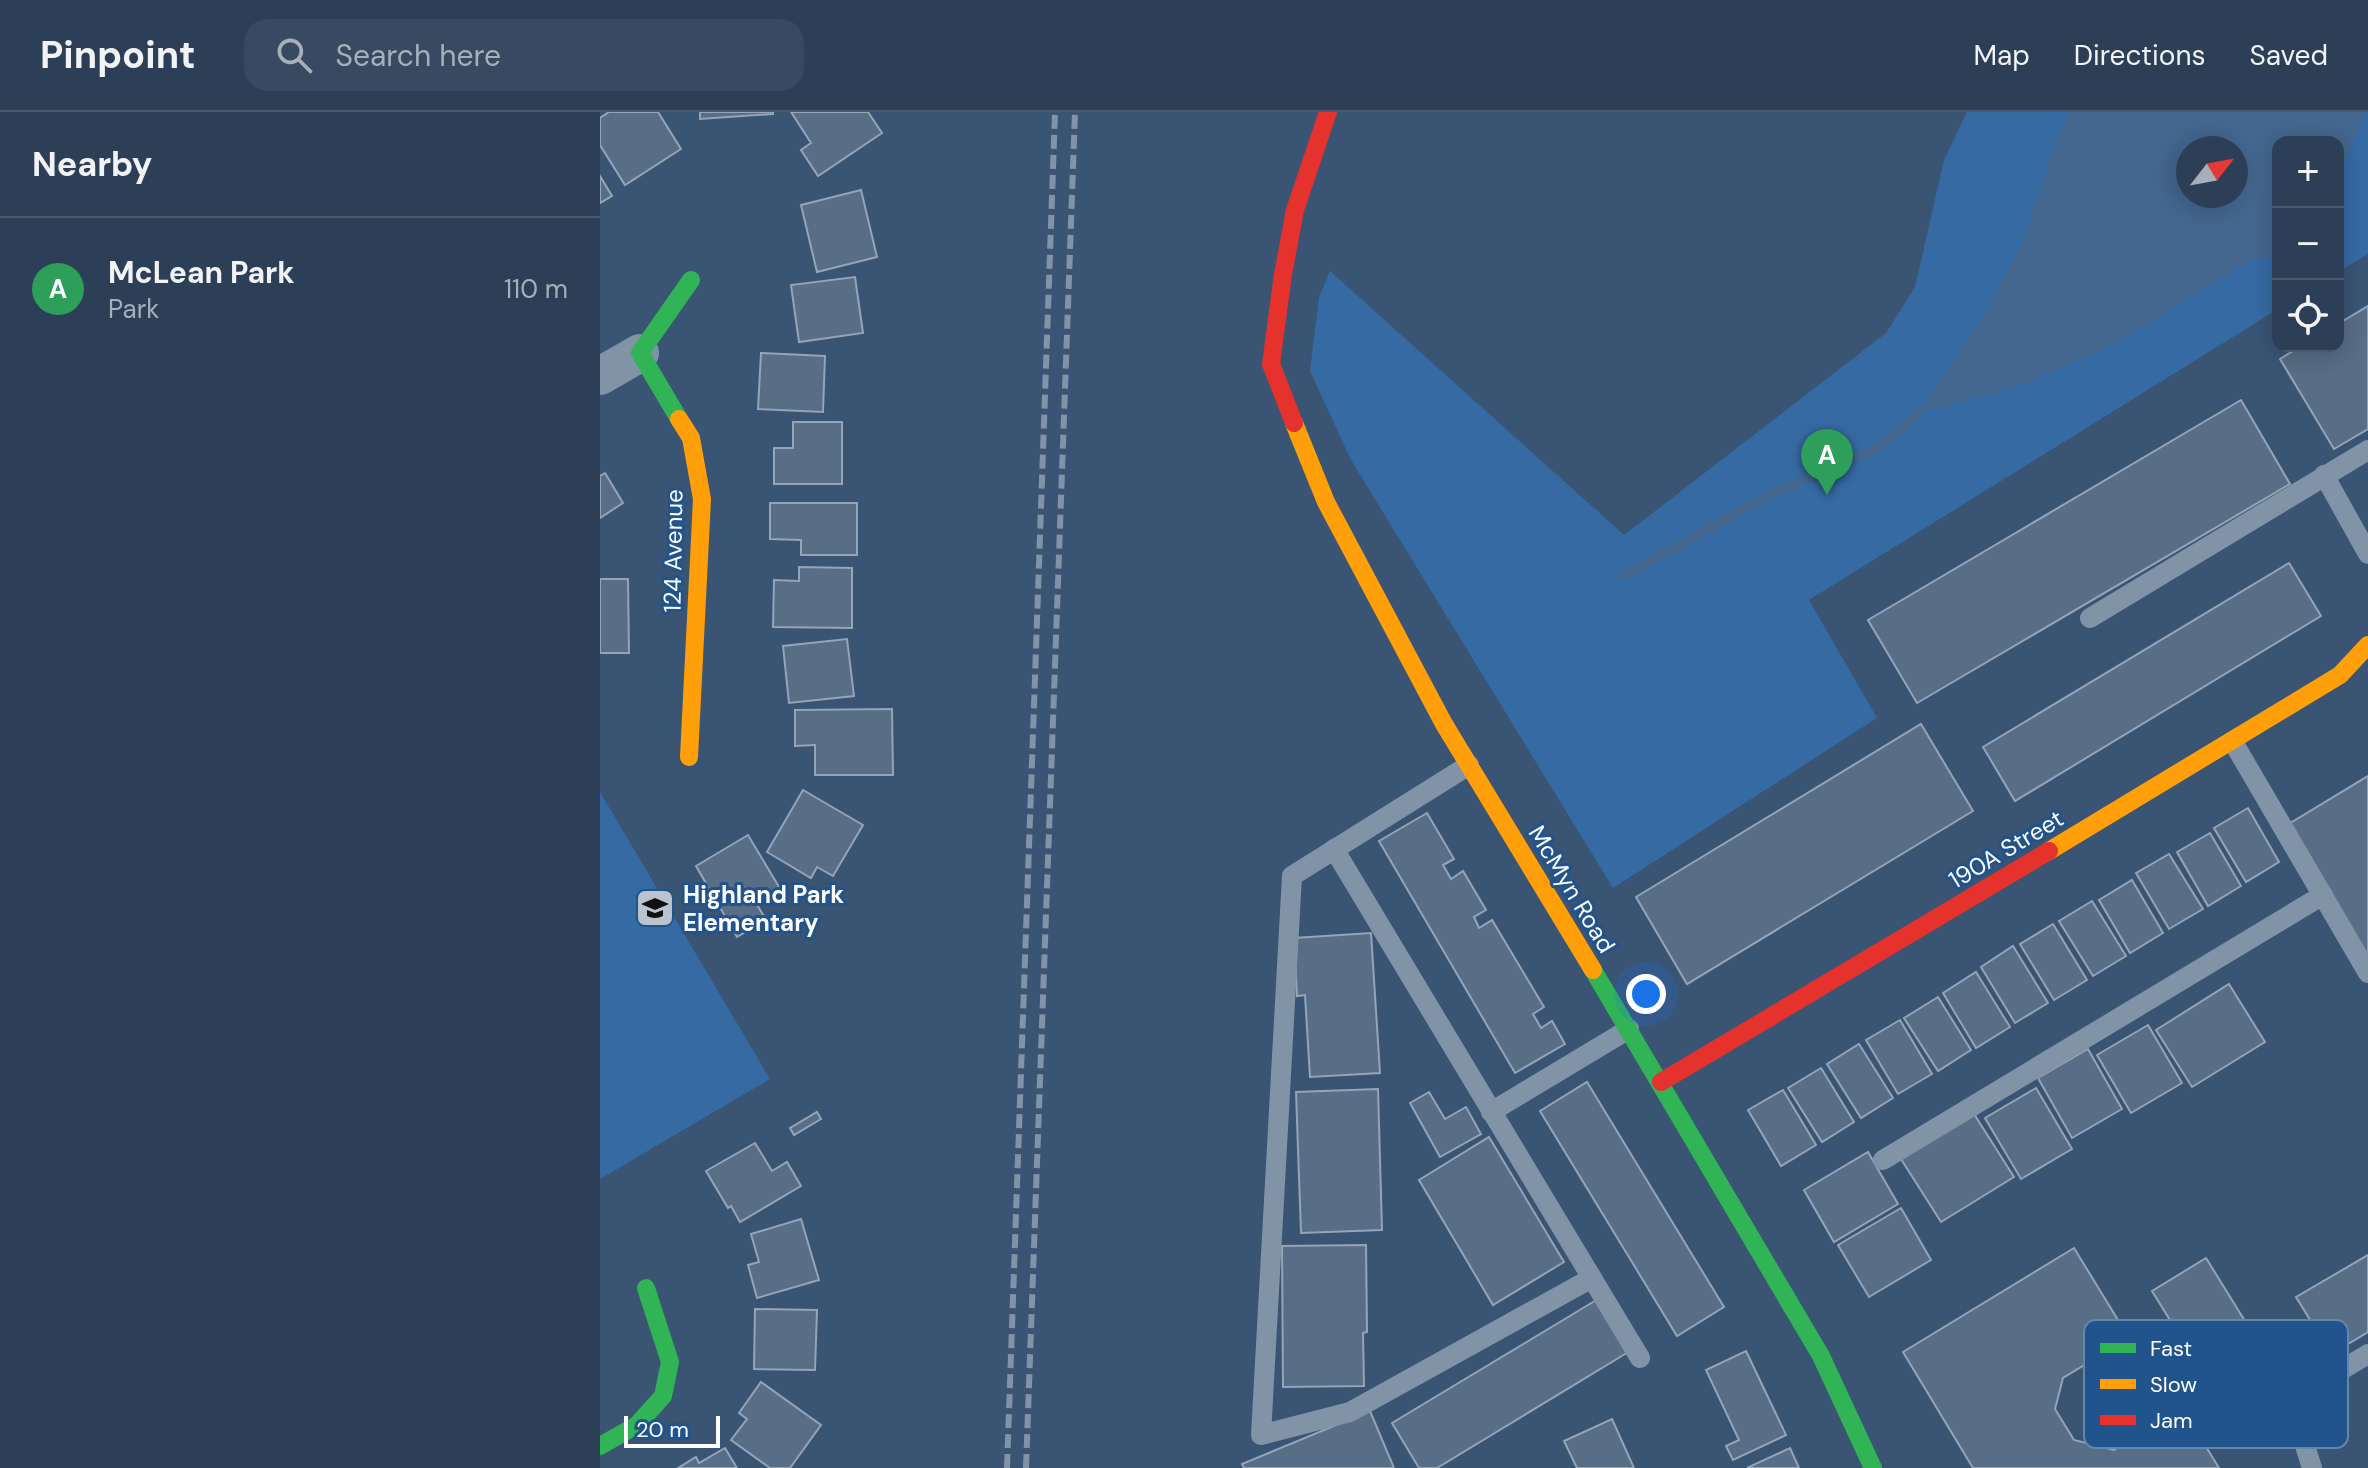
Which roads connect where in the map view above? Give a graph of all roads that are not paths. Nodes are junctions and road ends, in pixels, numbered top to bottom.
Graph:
1 (1328, 112) edge
2 (691, 280) dead end
3 (640, 353) junction
4 (600, 376) edge
5 (2368, 450) edge
6 (2324, 475) junction
7 (2368, 554) edge
8 (2090, 618) dead end
9 (2368, 645) edge
10 (2233, 742) junction
11 (689, 757) dead end
12 (1469, 765) junction
13 (1334, 849) junction
14 (2323, 895) junction
15 (2368, 973) edge
16 (1629, 1029) junction
17 (1661, 1082) junction
18 (1491, 1112) junction
19 (1883, 1160) dead end
20 (1592, 1278) junction
21 (646, 1288) dead end
22 (2368, 1354) edge
23 (1640, 1358) dead end
24 (2348, 1366) edge
25 (600, 1446) edge
26 (2306, 1448) edge
27 (1873, 1468) edge
28 (2312, 1468) edge

1 - 12 street, McMyn Road
2 - 3 street
3 - 4 street
3 - 11 street, 124 Avenue
5 - 6 lane
6 - 7 lane
6 - 8 lane
9 - 10 street, 190A Street
10 - 14 lane
10 - 17 street, 190A Street
12 - 13 lane
12 - 16 street, McMyn Road
13 - 18 lane
13 - 20 lane
14 - 15 lane
14 - 19 lane
16 - 17 street, McMyn Road
16 - 18 lane
17 - 27 street, McMyn Road
18 - 20 lane
20 - 23 lane
21 - 25 street
22 - 24 lane
26 - 28 lane

